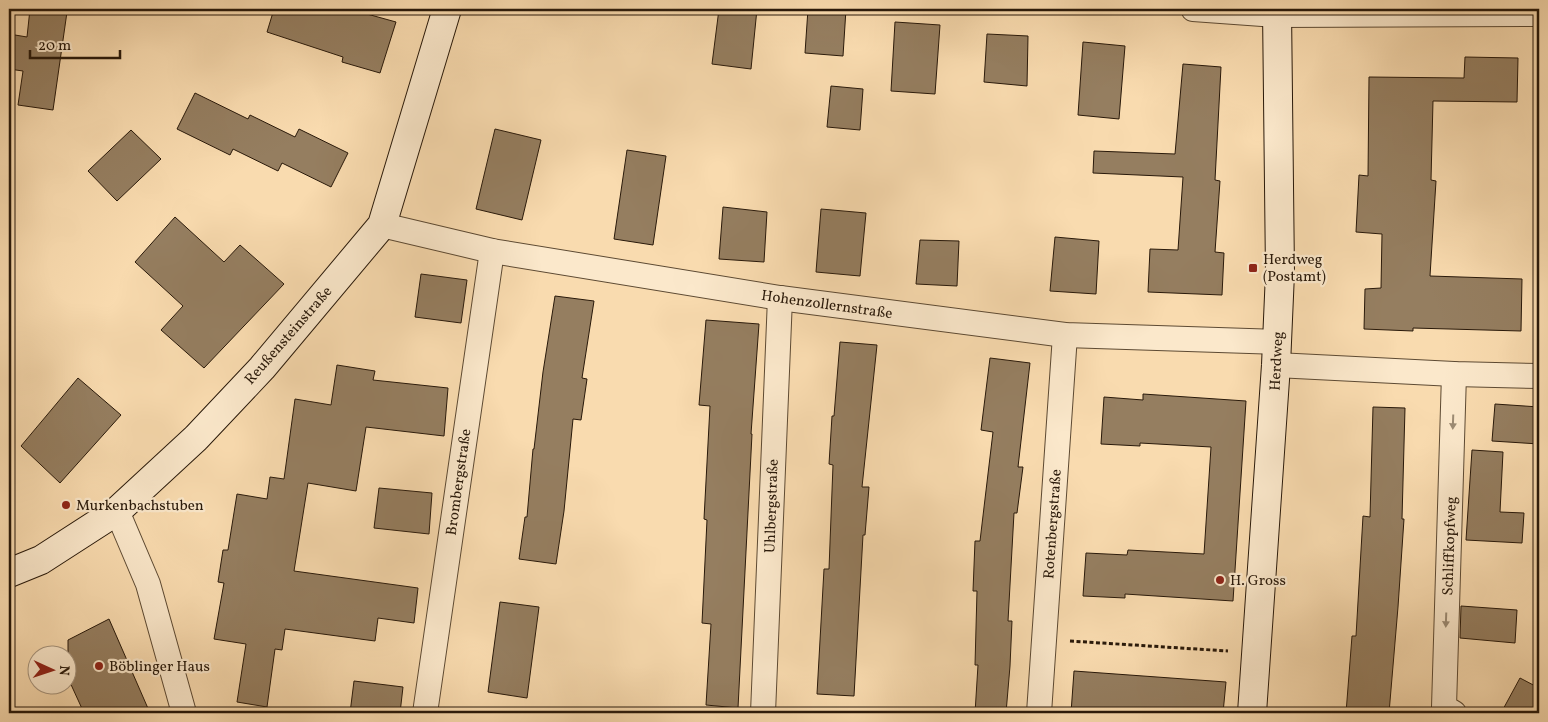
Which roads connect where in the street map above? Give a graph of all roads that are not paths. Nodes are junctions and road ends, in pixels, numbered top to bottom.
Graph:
1 (447, 9) edge
2 (1193, 9) edge
3 (1277, 12) edge
4 (1539, 14) edge
5 (382, 225) junction
6 (492, 251) junction
7 (780, 298) junction
8 (1065, 336) junction
9 (1276, 354) junction
10 (1454, 374) junction
11 (1539, 376) edge
12 (117, 511) junction
13 (9, 573) edge
14 (184, 713) edge
15 (425, 713) edge
16 (763, 713) edge
17 (1039, 713) edge
18 (1252, 713) edge
19 (1454, 713) edge

1 - 5 street, Reußensteinstraße
2 - 3 street
3 - 4 street
3 - 9 street, Herdweg
5 - 6 street, Hohenzollernstraße
5 - 12 street, Reußensteinstraße
6 - 7 street, Hohenzollernstraße
6 - 15 street, Brombergstraße
7 - 8 street, Hohenzollernstraße
7 - 16 street, Uhlbergstraße
8 - 9 street, Hohenzollernstraße
8 - 17 street, Rotenbergstraße
9 - 10 street
9 - 18 street, Herdweg
10 - 11 street
10 -> 19 street, Schliffkopfweg
12 - 13 street, Reußensteinstraße
12 - 14 street

